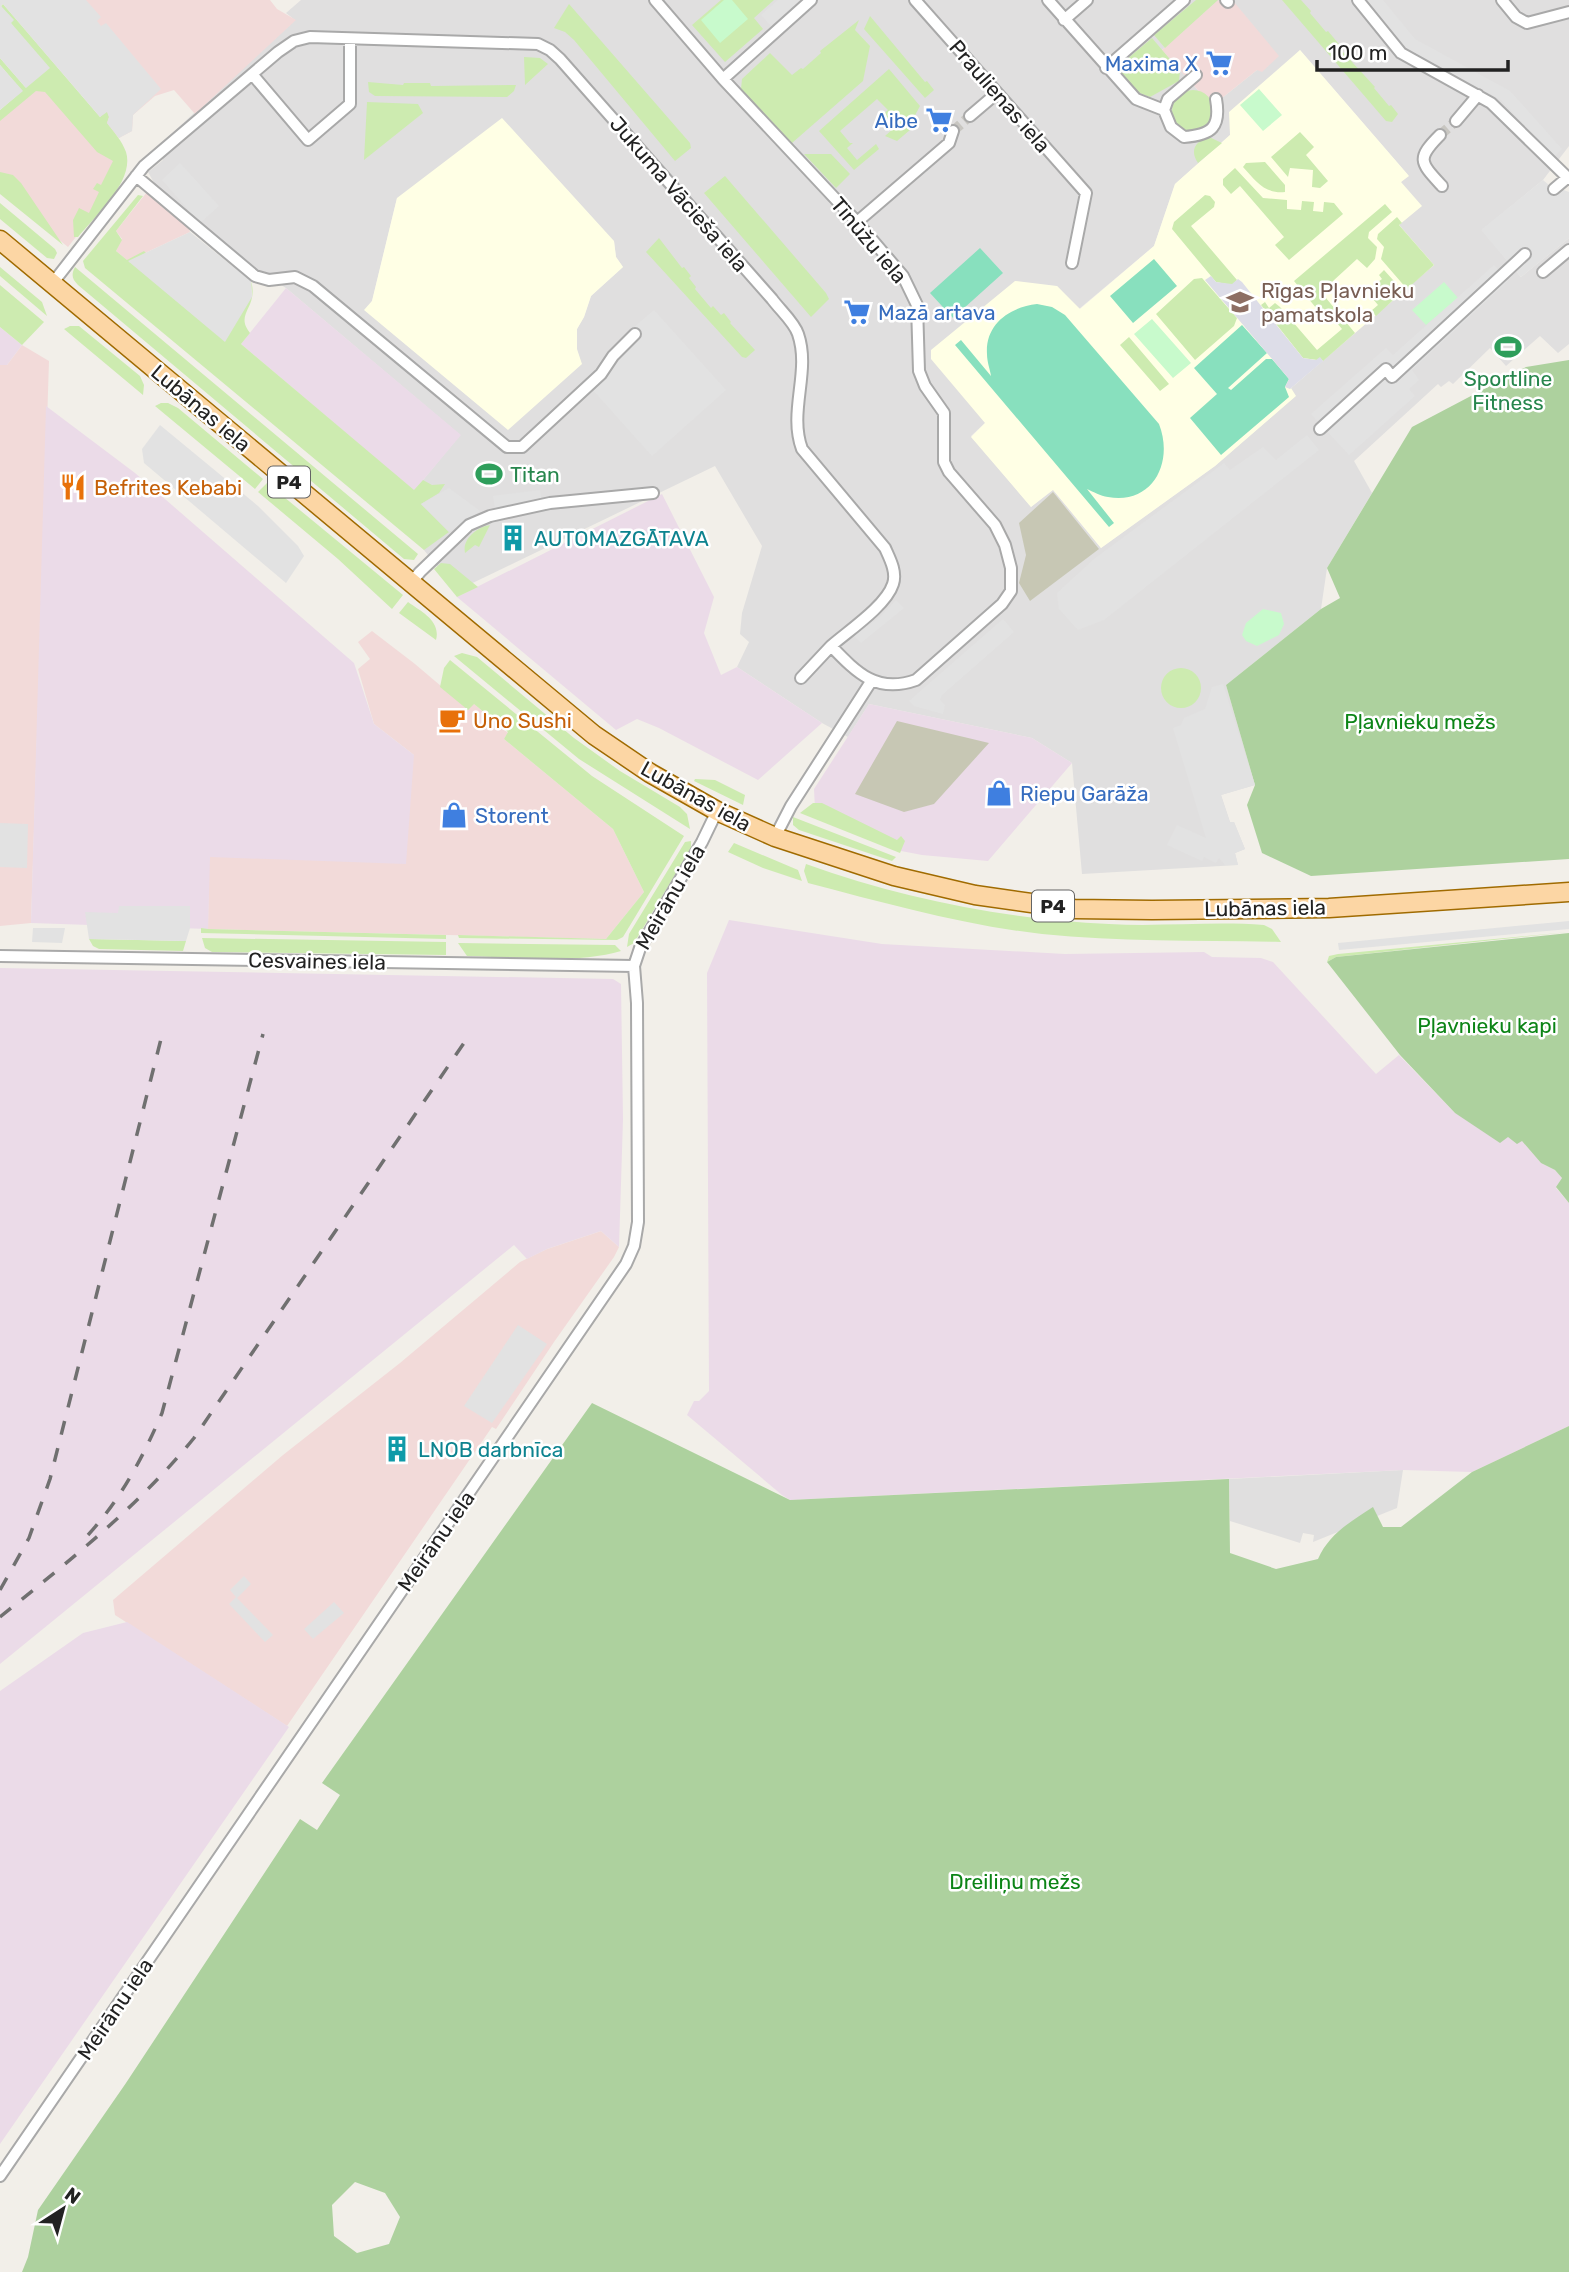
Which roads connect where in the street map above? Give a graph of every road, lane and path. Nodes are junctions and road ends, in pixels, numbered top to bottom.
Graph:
1 (655, 0) edge
2 (811, 0) edge
3 (915, 0) edge
4 (1048, 0) edge
5 (1087, 0) edge
6 (1184, 0) edge
7 (1358, 0) edge
8 (1502, 0) edge
9 (1569, 12) edge
10 (1064, 20) junction
11 (350, 39) junction
12 (1106, 68) junction
13 (252, 74) junction
14 (1196, 75) dead end
15 (723, 79) junction
16 (997, 93) junction
17 (1478, 96) junction
18 (1216, 99) dead end
19 (1164, 110) junction
20 (970, 116) tunnel mouth
21 (1456, 121) tunnel mouth
22 (953, 131) tunnel mouth
23 (1440, 135) tunnel mouth
24 (136, 177) junction
25 (1568, 179) edge
26 (1442, 186) dead end
27 (1554, 189) dead end
28 (857, 222) junction
29 (0, 240) edge
30 (1569, 250) edge
31 (1525, 254) dead end
32 (1072, 263) dead end
33 (1543, 272) dead end
34 (52, 284) junction
35 (635, 334) dead end
36 (1320, 429) dead end
37 (653, 493) dead end
38 (410, 584) junction
39 (831, 646) junction
40 (801, 678) dead end
41 (872, 680) junction
42 (717, 811) junction
43 (775, 837) junction
44 (1569, 892) edge
45 (0, 956) edge
46 (634, 966) junction
47 (0, 2176) edge

1 - 15 street, Tīnūžu iela
2 - 15 street
3 - 16 street, Praulienas iela
4 - 10 street
5 - 10 street
6 - 12 street
7 - 17 street
8 - 9 street
10 - 12 street
11 - 13 street, Jukuma Vācieša iela
11 - 13 street
11 - 39 street, Jukuma Vācieša iela
12 - 19 street
13 - 24 street, Jukuma Vācieša iela
14 - 19 street
15 - 28 street, Tīnūžu iela
16 - 20 street
16 - 32 street, Praulienas iela
17 - 21 street
17 - 25 street
18 - 19 street
22 - 28 street
23 - 26 street
24 - 34 street, Jukuma Vācieša iela
24 - 35 street
25 - 27 street
28 - 41 street, Tīnūžu iela
29 - 34 main road, Lubānas iela / P4
30 - 33 street
31 - 36 street
34 - 38 main road, Lubānas iela / P4
37 - 38 street
38 - 42 main road, Lubānas iela / P4
39 - 40 street, Jukuma Vācieša iela
39 - 41 street
41 - 43 street
42 - 43 main road, Lubānas iela / P4
42 - 46 street, Meirānu iela
43 - 44 main road, Lubānas iela / P4
45 - 46 street, Cesvaines iela
46 - 47 street, Meirānu iela

